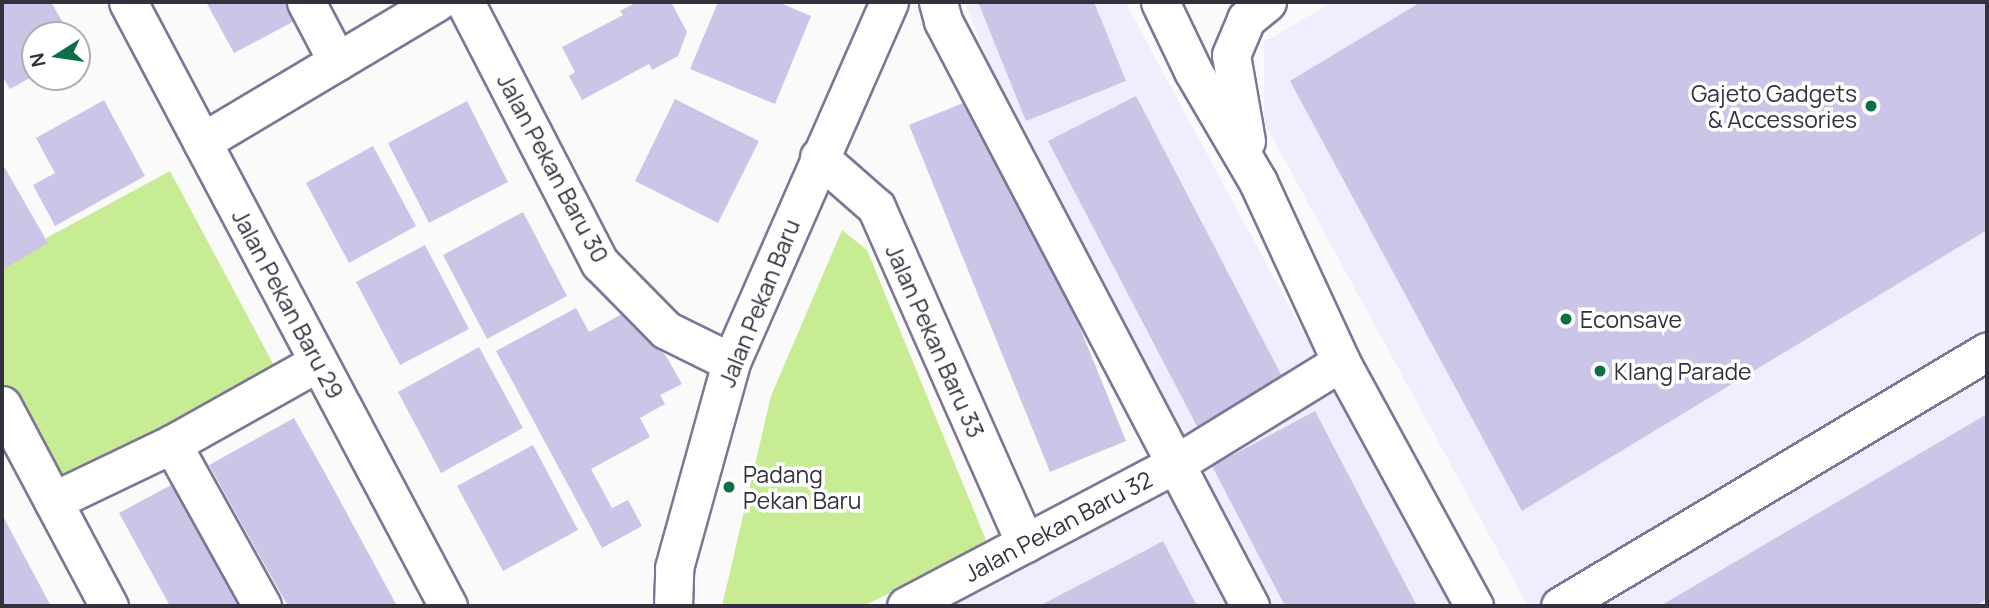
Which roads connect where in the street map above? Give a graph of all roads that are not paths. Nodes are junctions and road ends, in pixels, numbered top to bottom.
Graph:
1 (128, 2) edge
2 (306, 2) edge
3 (437, 2) edge
4 (465, 2) edge
5 (938, 2) edge
6 (1160, 2) edge
7 (1267, 2) edge
8 (885, 5) edge
9 (337, 61) junction
10 (202, 142) junction
11 (820, 157) junction
12 (1258, 182) junction
13 (1987, 351) edge
14 (318, 362) junction
15 (731, 362) junction
16 (1341, 362) junction
17 (2, 405) edge
18 (172, 444) junction
19 (1172, 466) junction
20 (52, 500) junction
21 (1025, 543) junction
22 (1239, 603) edge
23 (108, 606) edge
24 (262, 606) edge
25 (448, 606) edge
26 (673, 606) edge
27 (906, 606) edge
28 (1474, 606) edge
29 (1560, 606) edge

1 - 10 street, Jalan Pekan Baru 29
2 - 9 street
3 - 9 street
4 - 15 street, Jalan Pekan Baru 30
5 - 19 street
6 - 12 street
7 - 12 street
8 - 11 street, Jalan Pekan Baru
9 - 10 street
10 - 14 street, Jalan Pekan Baru 29
11 - 15 street, Jalan Pekan Baru
11 - 21 street, Jalan Pekan Baru 33
12 - 16 street
13 - 29 street
14 - 18 street
14 - 25 street, Jalan Pekan Baru 29
15 - 26 street, Jalan Pekan Baru
16 - 19 street, Jalan Pekan Baru 32
16 - 28 street
17 - 20 street
18 - 20 street
18 - 24 street
19 - 21 street, Jalan Pekan Baru 32
19 - 22 street
20 - 23 street
21 - 27 street, Jalan Pekan Baru 32

